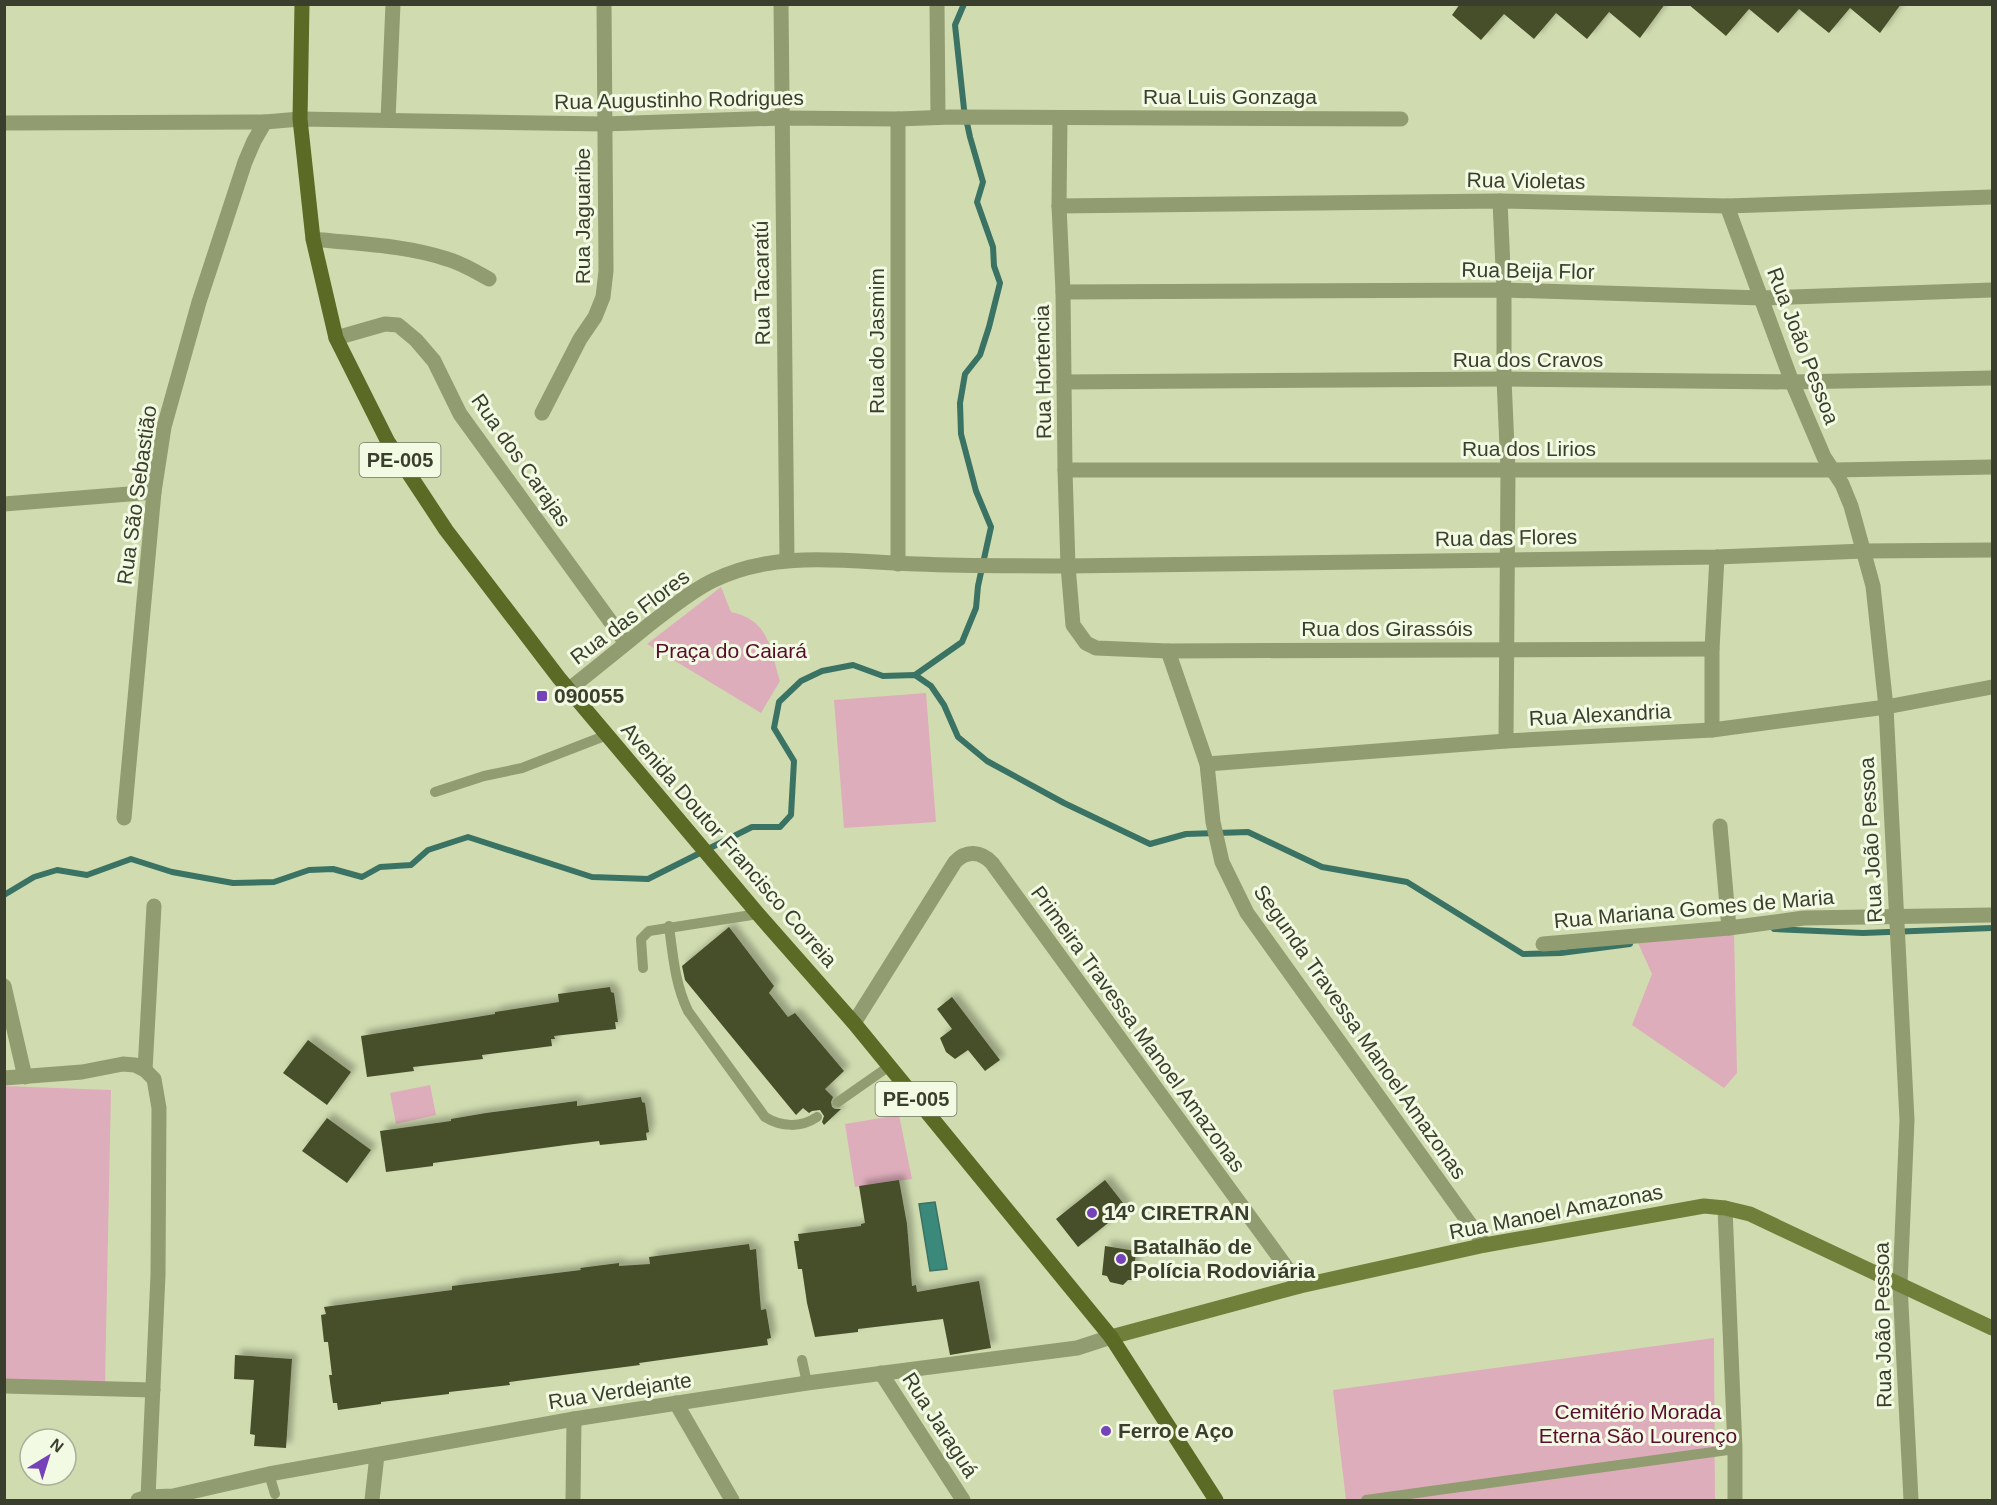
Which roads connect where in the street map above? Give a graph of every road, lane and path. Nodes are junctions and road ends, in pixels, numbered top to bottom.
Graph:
1 (302, 4) edge
2 (393, 4) edge
3 (604, 4) edge
4 (781, 4) edge
5 (937, 4) edge
6 (945, 117) junction
7 (781, 118) junction
8 (1060, 118) junction
9 (300, 119) junction
10 (898, 119) junction
11 (1401, 119) dead end
12 (388, 120) junction
13 (265, 122) junction
14 (4, 123) edge
15 (604, 124) junction
16 (1992, 197) edge
17 (1500, 201) junction
18 (1059, 206) junction
19 (1727, 206) junction
20 (314, 239) junction
21 (489, 279) dead end
22 (1504, 290) junction
23 (1992, 290) edge
24 (1063, 292) junction
25 (1762, 297) junction
26 (336, 338) junction
27 (1992, 378) edge
28 (1504, 380) junction
29 (1064, 382) junction
30 (1791, 382) junction
31 (542, 413) dead end
32 (1992, 467) edge
33 (1065, 470) junction
34 (1508, 470) junction
35 (1834, 470) junction
36 (154, 492) junction
37 (4, 504) edge
38 (1992, 550) edge
39 (1864, 551) junction
40 (1717, 557) junction
41 (1507, 559) junction
42 (787, 560) junction
43 (898, 564) junction
44 (1068, 566) junction
45 (1073, 625) joint
46 (626, 643) junction
47 (1508, 648) junction
48 (1712, 649) junction
49 (1168, 651) junction
50 (1992, 687) edge
51 (568, 690) junction
52 (1886, 707) junction
53 (1712, 730) junction
54 (607, 735) junction
55 (1506, 741) junction
56 (1207, 764) junction
57 (435, 792) dead end
58 (124, 818) dead end
59 (1720, 826) dead end
60 (154, 906) dead end
61 (758, 914) junction
62 (1992, 915) edge
63 (1896, 918) junction
64 (669, 926) junction
65 (1729, 928) junction
66 (1543, 944) dead end
67 (643, 968) dead end
68 (4, 986) edge
69 (854, 1023) junction
70 (888, 1067) junction
71 (145, 1070) junction
72 (25, 1077) junction
73 (4, 1078) edge
74 (838, 1102) dead end
75 (813, 1119) dead end
76 (1725, 1208) junction
77 (1485, 1245) junction
78 (1900, 1285) junction
79 (1300, 1286) junction
80 (1992, 1328) edge
81 (1111, 1336) junction
82 (802, 1360) dead end
83 (881, 1373) junction
84 (807, 1383) junction
85 (4, 1386) edge
86 (153, 1390) junction
87 (676, 1403) junction
88 (574, 1419) junction
89 (1735, 1449) junction
90 (376, 1455) junction
91 (269, 1474) junction
92 (275, 1494) dead end
93 (172, 1498) edge
94 (143, 1499) edge
95 (372, 1500) edge
96 (573, 1500) edge
97 (732, 1500) edge
98 (963, 1500) edge
99 (1216, 1500) edge
100 (1366, 1500) edge
101 (1735, 1500) edge
102 (1911, 1500) edge

1 - 9 main road, Avenida Doutor Francisco Correia / PE-005
2 - 12 street
3 - 15 street, Rua Jaguaribe
4 - 7 street, Rua Tacaratú
5 - 6 street
6 - 8 street, Rua Augustinho Rodrigues
6 - 10 street, Rua Augustinho Rodrigues
7 - 10 street, Rua Augustinho Rodrigues
7 - 15 street, Rua Augustinho Rodrigues
7 - 42 street, Rua Tacaratú
8 - 11 street, Rua Luis Gonzaga
8 - 18 street, Rua Hortencia
9 - 12 street, Rua Augustinho Rodrigues
9 - 13 street, Rua Augustinho Rodrigues
9 - 20 main road, Avenida Doutor Francisco Correia / PE-005
10 - 43 street, Rua do Jasmim
12 - 15 street, Rua Augustinho Rodrigues
13 - 14 street, Rua Augustinho Rodrigues
13 - 36 street, Rua São Sebastião
15 - 31 street, Rua Jaguaribe
16 - 19 street, Rua Violetas
17 - 18 street, Rua Violetas
17 - 19 street, Rua Violetas
17 - 22 street
18 - 24 street, Rua Hortencia
19 - 25 street, Rua João Pessoa
20 - 21 street
20 - 26 main road, Avenida Doutor Francisco Correia / PE-005
22 - 24 street, Rua Beija Flor
22 - 25 street, Rua Beija Flor
22 - 28 street
23 - 25 street, Rua Beija Flor
24 - 29 street, Rua Hortencia
25 - 30 street, Rua João Pessoa
26 - 46 street, Rua dos Carajas
26 - 51 main road, Avenida Doutor Francisco Correia / PE-005
27 - 30 street, Rua dos Cravos
28 - 29 street, Rua dos Cravos
28 - 30 street, Rua dos Cravos
28 - 34 street
29 - 33 street, Rua Hortencia
30 - 35 street, Rua João Pessoa
32 - 35 street, Rua dos Lirios
33 - 34 street, Rua dos Lirios
33 - 44 street, Rua Hortencia
34 - 35 street, Rua dos Lirios
34 - 41 street
35 - 39 street, Rua João Pessoa
36 - 37 street
36 - 58 street, Rua São Sebastião
38 - 39 street, Rua das Flores
39 - 40 street, Rua das Flores
39 - 52 street, Rua João Pessoa
40 - 41 street, Rua das Flores
40 - 48 street
41 - 44 street, Rua das Flores
41 - 47 street
42 - 43 street, Rua das Flores
42 - 46 street, Rua das Flores
43 - 44 street, Rua das Flores
44 - 45 street, Rua Hortencia
45 - 49 street, Rua dos Girassóis
46 - 51 street, Rua das Flores
47 - 48 street, Rua dos Girassóis
47 - 49 street, Rua dos Girassóis
47 - 55 street
48 - 53 street
49 - 56 street
50 - 52 street, Rua Alexandria
51 - 54 main road, Avenida Doutor Francisco Correia / PE-005
52 - 53 street, Rua Alexandria
52 - 63 street, Rua João Pessoa
53 - 55 street, Rua Alexandria
54 - 57 lane
54 - 61 main road, Avenida Doutor Francisco Correia / PE-005
55 - 56 street, Rua Alexandria
56 - 77 street, Segunda Travessa Manoel Amazonas
59 - 65 street
60 - 71 street
61 - 64 lane
61 - 69 main road, Avenida Doutor Francisco Correia / PE-005
62 - 63 street, Rua Mariana Gomes de Maria
63 - 65 street, Rua Mariana Gomes de Maria
63 - 78 street, Rua João Pessoa
64 - 67 lane
64 - 75 lane
65 - 66 street, Rua Mariana Gomes de Maria
68 - 72 street
69 - 70 main road, Avenida Doutor Francisco Correia / PE-005
69 - 79 street, Primeira Travessa Manoel Amazonas
70 - 74 lane
70 - 81 main road, Avenida Doutor Francisco Correia / PE-005
71 - 72 street
71 - 86 street
72 - 73 street
76 - 77 main road, Rua Manoel Amazonas
76 - 78 main road, Rua Manoel Amazonas
76 - 89 street
77 - 79 main road, Rua Manoel Amazonas
78 - 80 main road, Rua Manoel Amazonas
78 - 102 street, Rua João Pessoa
79 - 81 main road, Rua Manoel Amazonas
81 - 83 street, Rua Verdejante
81 - 99 main road, PE-005
82 - 84 lane
83 - 84 street, Rua Verdejante
83 - 98 street, Rua Jaraguá
84 - 87 street, Rua Verdejante
85 - 86 street
86 - 94 street
87 - 88 street, Rua Verdejante
87 - 97 street
88 - 90 street, Rua Verdejante
88 - 96 street
89 - 100 lane
89 - 101 street
90 - 91 street, Rua Verdejante
90 - 95 street
91 - 92 lane
91 - 93 street, Rua Verdejante
93 - 94 street, Rua Verdejante

